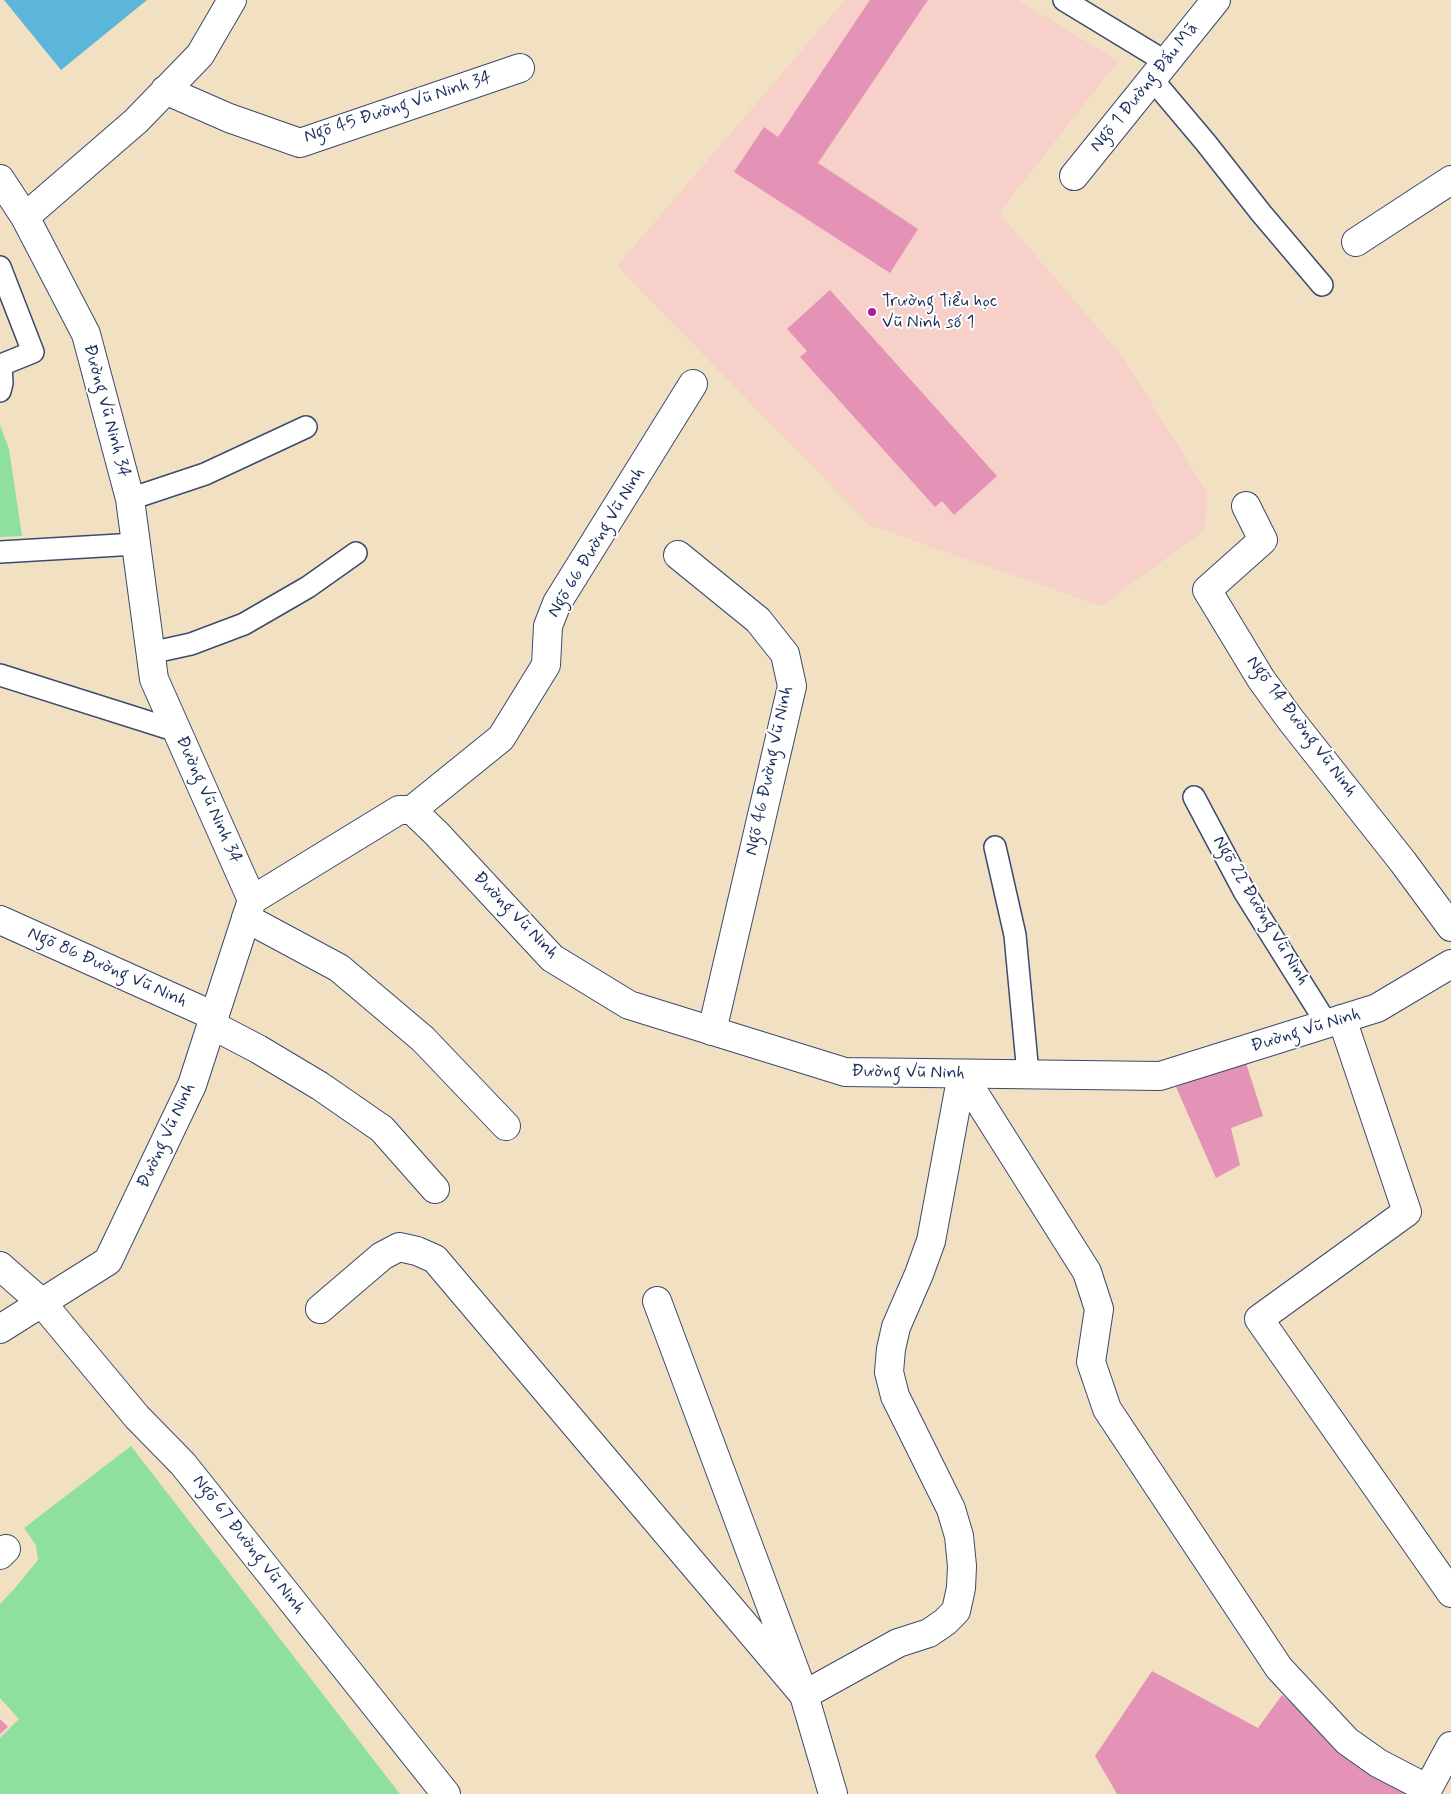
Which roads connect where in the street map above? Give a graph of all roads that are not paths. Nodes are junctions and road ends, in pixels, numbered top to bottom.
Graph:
1 (232, 0) edge
2 (1064, 0) edge
3 (1216, 0) edge
4 (520, 68) dead end
5 (1159, 71) junction
6 (165, 90) junction
7 (1074, 176) dead end
8 (0, 179) edge
9 (1451, 180) edge
10 (25, 217) junction
11 (1356, 242) dead end
12 (0, 267) edge
13 (1322, 285) dead end
14 (693, 384) dead end
15 (0, 391) edge
16 (306, 427) dead end
17 (130, 499) junction
18 (1246, 506) dead end
19 (136, 544) junction
20 (0, 552) edge
21 (356, 553) dead end
22 (678, 555) dead end
23 (150, 653) junction
24 (0, 675) edge
25 (177, 731) junction
26 (1194, 797) dead end
27 (412, 810) junction
28 (995, 847) dead end
29 (249, 909) junction
30 (0, 920) edge
31 (1451, 927) edge
32 (1451, 964) edge
33 (213, 1020) junction
34 (1334, 1022) junction
35 (712, 1031) junction
36 (962, 1074) junction
37 (1028, 1074) junction
38 (506, 1126) dead end
39 (435, 1189) dead end
40 (0, 1266) edge
41 (658, 1301) dead end
42 (42, 1303) junction
43 (320, 1309) dead end
44 (0, 1329) edge
45 (1451, 1593) edge
46 (804, 1695) junction
47 (1451, 1746) edge
48 (1426, 1792) edge
49 (446, 1794) edge
50 (833, 1794) edge

1 - 6 street
2 - 5 lane
3 - 5 street, Ngõ 1 Đường Đấu Mã
4 - 6 street, Ngõ 45 Đường Vũ Ninh 34
5 - 7 street, Ngõ 1 Đường Đấu Mã
5 - 13 lane
6 - 10 street
8 - 10 street, Đường Vũ Ninh 34
9 - 11 street
10 - 17 street, Đường Vũ Ninh 34
12 - 15 lane
14 - 27 street, Ngõ 66 Đường Vũ Ninh
16 - 17 lane
17 - 19 street, Đường Vũ Ninh 34
18 - 31 street, Ngõ 14 Đường Vũ Ninh
19 - 20 lane
19 - 23 street, Đường Vũ Ninh 34
21 - 23 lane
22 - 35 street, Ngõ 46 Đường Vũ Ninh
23 - 25 street, Đường Vũ Ninh 34
24 - 25 lane
25 - 29 street, Đường Vũ Ninh 34
26 - 34 lane, Ngõ 22 Đường Vũ Ninh
27 - 29 street
27 - 35 street, Đường Vũ Ninh
28 - 37 lane
29 - 33 street, Đường Vũ Ninh
29 - 38 street
30 - 33 street, Ngõ 86 Đường Vũ Ninh
32 - 34 street, Đường Vũ Ninh
33 - 39 street, Ngõ 86 Đường Vũ Ninh
33 - 42 street, Đường Vũ Ninh
34 - 37 street, Đường Vũ Ninh
34 - 45 street
35 - 36 street, Đường Vũ Ninh
36 - 37 street, Đường Vũ Ninh
36 - 46 street
36 - 48 street
40 - 42 street, Ngõ 67 Đường Vũ Ninh
41 - 46 street
42 - 44 street, Đường Vũ Ninh
42 - 49 street, Ngõ 67 Đường Vũ Ninh
43 - 46 street
46 - 50 street
47 - 48 street

